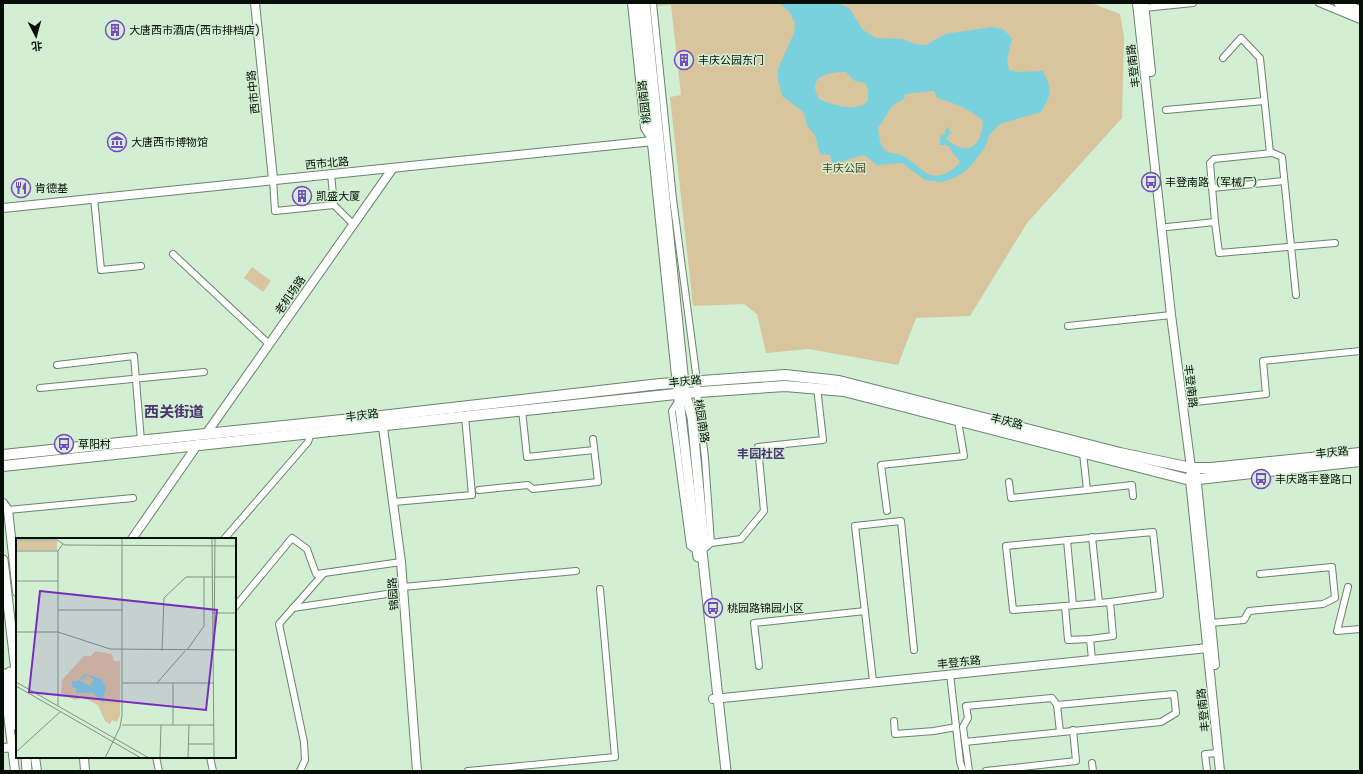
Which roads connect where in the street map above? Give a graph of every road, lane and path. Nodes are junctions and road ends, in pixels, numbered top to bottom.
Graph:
1 (254, 3) edge
2 (631, 3) edge
3 (638, 3) edge
4 (645, 3) edge
5 (653, 3) edge
6 (1193, 3) edge
7 (1319, 3) edge
8 (1340, 3) edge
9 (1344, 3) edge
10 (1142, 5) edge
11 (1360, 10) edge
12 (1360, 20) edge
13 (1223, 58) dead end
14 (1264, 101) junction
15 (1166, 110) dead end
16 (653, 141) junction
17 (1270, 153) junction
18 (393, 168) junction
19 (331, 174) junction
20 (273, 179) junction
21 (1284, 181) junction
22 (1212, 188) junction
23 (94, 198) junction
24 (334, 205) junction
25 (3, 208) edge
26 (1215, 222) junction
27 (353, 224) junction
28 (1167, 227) junction
29 (1335, 243) dead end
30 (1291, 247) junction
31 (173, 254) dead end
32 (141, 266) dead end
33 (1296, 295) dead end
34 (1171, 315) junction
35 (1068, 326) dead end
36 (269, 344) junction
37 (1360, 351) edge
38 (57, 365) dead end
39 (204, 372) dead end
40 (136, 379) junction
41 (697, 381) junction
42 (817, 387) junction
43 (40, 388) dead end
44 (681, 391) junction
45 (697, 392) junction
46 (1187, 403) junction
47 (522, 410) junction
48 (465, 416) junction
49 (382, 420) junction
50 (958, 421) junction
51 (311, 433) junction
52 (206, 434) junction
53 (593, 439) dead end
54 (141, 441) junction
55 (198, 444) junction
56 (594, 450) junction
57 (1083, 453) junction
58 (1360, 453) edge
59 (3, 455) edge
60 (1360, 461) edge
61 (3, 466) edge
62 (1193, 468) junction
63 (1193, 480) junction
64 (1009, 482) dead end
65 (478, 490) dead end
66 (1087, 490) junction
67 (1133, 496) dead end
68 (133, 498) dead end
69 (394, 502) junction
70 (3, 503) edge
71 (8, 510) junction
72 (886, 511) dead end
73 (1092, 537) junction
74 (133, 538) edge
75 (225, 538) edge
76 (1067, 540) junction
77 (711, 543) junction
78 (700, 551) junction
79 (3, 560) edge
80 (401, 562) junction
81 (576, 571) dead end
82 (324, 573) junction
83 (1260, 574) dead end
84 (16, 583) edge
85 (403, 587) junction
86 (1348, 587) dead end
87 (600, 589) dead end
88 (388, 594) dead end
89 (1110, 602) junction
90 (1099, 603) junction
91 (1074, 605) junction
92 (236, 606) edge
93 (1065, 606) junction
94 (293, 608) junction
95 (864, 611) junction
96 (3, 613) edge
97 (1211, 623) junction
98 (1360, 629) edge
99 (1090, 639) junction
100 (1208, 648) junction
101 (914, 650) dead end
102 (1092, 659) junction
103 (759, 666) dead end
104 (16, 671) edge
105 (3, 673) edge
106 (950, 674) junction
107 (873, 682) junction
108 (715, 699) junction
109 (1057, 705) junction
110 (16, 718) edge
111 (894, 721) dead end
112 (956, 727) junction
113 (1073, 730) junction
114 (1060, 732) junction
115 (965, 742) junction
116 (14, 747) edge
117 (3, 748) edge
118 (1218, 753) junction
119 (21, 758) edge
120 (26, 758) edge
121 (35, 758) edge
122 (84, 758) edge
123 (156, 758) edge
124 (210, 758) edge
125 (1092, 763) dead end
126 (15, 771) edge
127 (22, 771) edge
128 (27, 771) edge
129 (36, 771) edge
130 (85, 771) edge
131 (159, 771) edge
132 (213, 771) edge
133 (300, 771) edge
134 (417, 771) edge
135 (468, 771) edge
136 (720, 771) edge
137 (726, 771) edge
138 (963, 771) edge
139 (968, 771) edge
140 (986, 771) edge
141 (1093, 771) edge
142 (1207, 771) edge
143 (1220, 771) edge
144 (1226, 771) edge

1 - 20 street, 西市中路
2 - 16 street
3 - 16 main road, 桃园南路
4 - 44 main road, 桃园南路
5 - 41 street
6 - 10 street
7 - 12 street
8 - 11 highway
9 - 11 main road
10 - 28 street, 丰登南路
10 - 34 street, 丰登南路
13 - 14 street
14 - 15 street
14 - 17 street
16 - 18 street, 西市北路
16 - 44 main road, 桃园南路
17 - 21 street
17 - 22 street
18 - 19 street, 西市北路
18 - 27 street, 老机场路
19 - 20 street, 西市北路
19 - 24 street
20 - 23 street, 西市北路
20 - 24 street
21 - 22 street
21 - 30 street
22 - 26 street
23 - 25 street, 西市北路
23 - 32 street
24 - 27 street
26 - 28 street
26 - 30 street
27 - 36 street, 老机场路
28 - 46 street, 丰登南路
29 - 30 street
30 - 33 street
31 - 36 street
34 - 35 street
34 - 62 street, 丰登南路
36 - 52 street, 老机场路
37 - 46 street
38 - 40 street
39 - 40 street
40 - 43 street
40 - 54 street
41 - 44 main road, 丰庆路
41 - 45 street
41 - 62 main road, 丰庆路
42 - 45 main road, 丰庆路
42 - 50 main road, 丰庆路
42 - 77 street
44 - 45 main road, 丰庆路
44 - 47 main road, 丰庆路
44 - 49 main road, 丰庆路
44 - 78 main road, 桃园南路
44 - 78 street
45 - 77 street
46 - 62 street, 丰登南路
47 - 48 main road, 丰庆路
47 - 56 street
48 - 49 main road, 丰庆路
48 - 69 street
49 - 51 main road, 丰庆路
49 - 52 main road, 丰庆路
49 - 69 street, 锦园路
50 - 57 main road, 丰庆路
50 - 72 street
51 - 55 main road, 丰庆路
51 - 75 street
52 - 54 main road, 丰庆路
53 - 56 street
54 - 59 main road, 丰庆路
55 - 61 main road, 丰庆路
55 - 74 street
56 - 65 street
57 - 63 main road, 丰庆路
57 - 66 street
58 - 62 main road, 丰庆路
60 - 63 main road, 丰庆路
62 - 63 street, 丰登南路
63 - 97 street, 丰登南路
63 - 100 street, 丰登南路
64 - 66 street
66 - 67 street
68 - 71 street
69 - 80 street, 锦园路
70 - 71 street
71 - 84 street
73 - 76 street
73 - 89 street
73 - 90 street
76 - 91 street
76 - 93 street
77 - 78 street
78 - 108 main road, 桃园南路
79 - 104 main road
80 - 82 street
80 - 85 street, 锦园路
81 - 85 street
82 - 92 street
82 - 94 street
83 - 97 street
85 - 134 street, 锦园路
86 - 98 street
87 - 135 street
88 - 94 street
89 - 90 street
89 - 99 street
90 - 91 street
91 - 93 street
93 - 99 street
94 - 133 street
95 - 101 street
95 - 103 street
95 - 107 street
96 - 110 main road
97 - 144 street, 丰登南路
99 - 102 street
100 - 102 street, 丰登东路
100 - 118 street, 丰登南路
102 - 106 street, 丰登东路
105 - 116 street
106 - 107 street, 丰登东路
106 - 112 street
107 - 108 street, 丰登东路
108 - 136 main road, 桃园南路
108 - 137 main road, 桃园南路
109 - 113 street
109 - 114 street
109 - 115 street
111 - 112 street
112 - 138 street
113 - 114 street
113 - 140 street
114 - 115 street
115 - 139 street
116 - 117 street
116 - 126 street
118 - 142 street
118 - 143 street, 丰登南路
119 - 127 main road
120 - 128 main road
121 - 129 street
122 - 130 street
123 - 131 street
124 - 132 street
125 - 141 street

